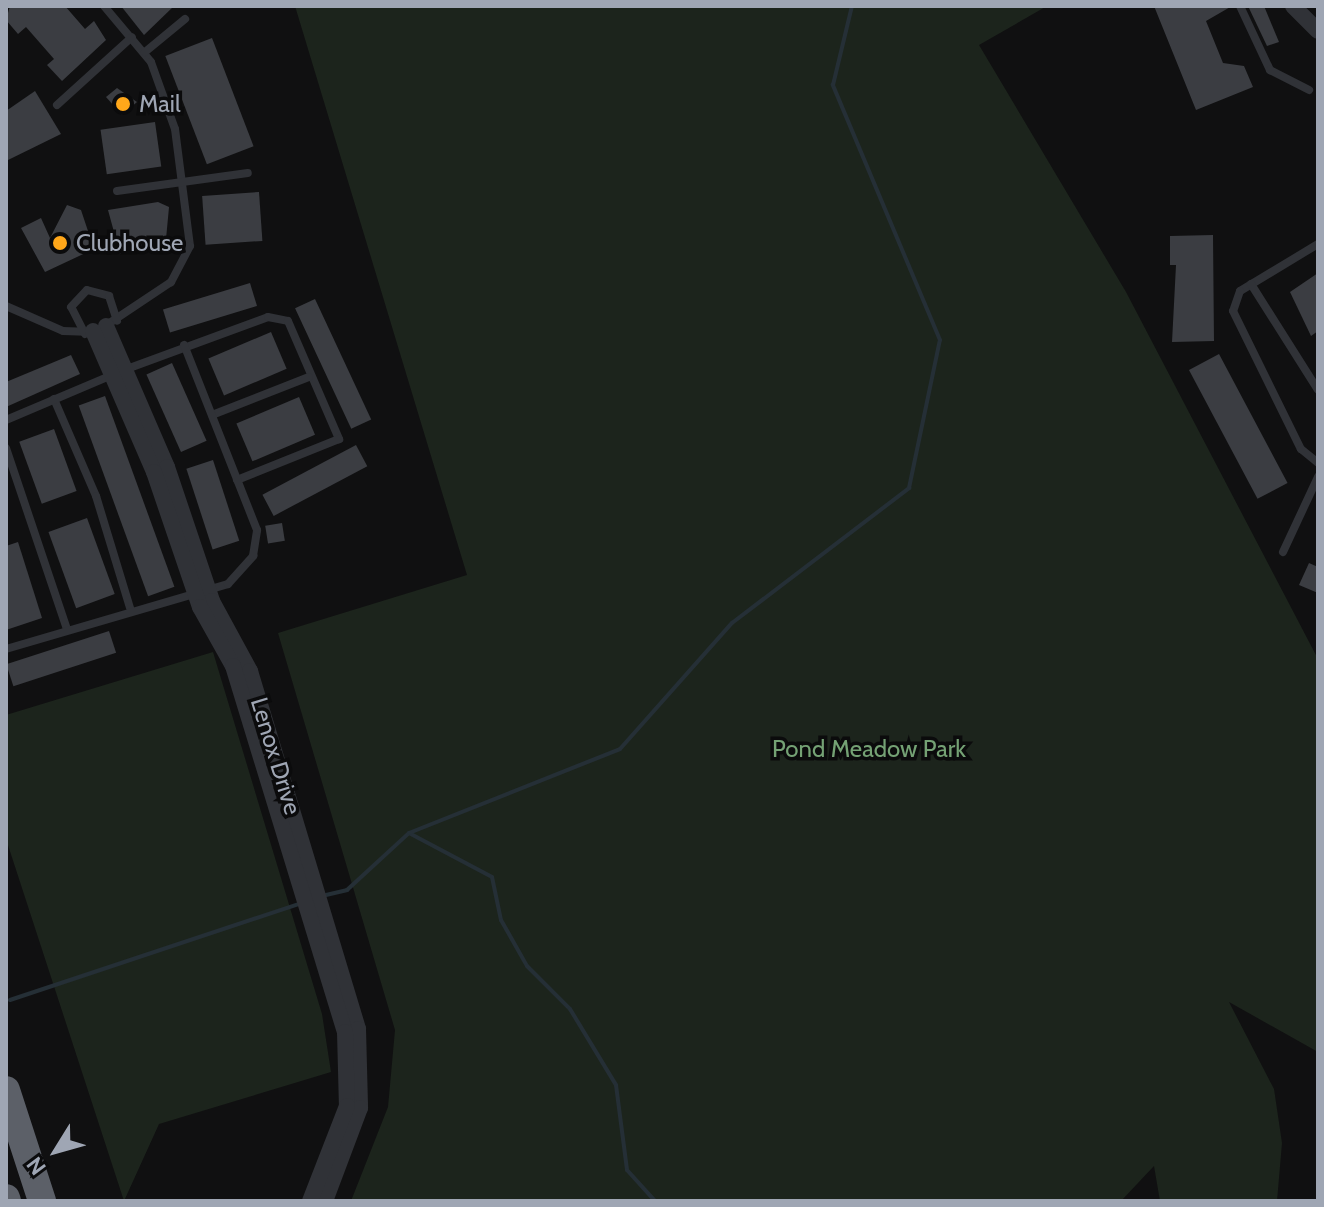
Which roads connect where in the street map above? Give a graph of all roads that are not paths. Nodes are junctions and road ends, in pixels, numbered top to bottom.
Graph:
1 (104, 6) edge
2 (1240, 6) edge
3 (1294, 6) edge
4 (185, 19) dead end
5 (1318, 31) edge
6 (132, 37) junction
7 (145, 52) junction
8 (1309, 90) dead end
9 (57, 105) dead end
10 (248, 173) dead end
11 (183, 183) junction
12 (117, 191) dead end
13 (1318, 237) edge
14 (1318, 244) edge
15 (1251, 284) junction
16 (6, 306) edge
17 (100, 328) junction
18 (184, 345) junction
19 (119, 372) junction
20 (309, 377) junction
21 (1318, 390) edge
22 (54, 399) junction
23 (212, 415) junction
24 (6, 420) edge
25 (6, 448) edge
26 (1318, 463) edge
27 (1318, 477) edge
28 (237, 480) junction
29 (1283, 552) dead end
30 (202, 594) junction
31 (130, 608) junction
32 (67, 629) junction
33 (6, 649) edge
34 (6, 1090) edge
35 (338, 1150) junction
36 (42, 1201) edge
37 (310, 1201) edge
38 (325, 1201) edge

1 - 6 lane
2 - 8 lane
3 - 5 street
4 - 7 lane
6 - 7 lane
6 - 9 lane
7 - 11 lane
10 - 11 lane
11 - 12 lane
11 - 17 lane
13 - 14 lane
14 - 15 lane
15 - 21 lane
15 - 26 lane
16 - 17 lane
17 - 17 lane
17 - 19 street, Lenox Drive
18 - 19 lane
18 - 20 lane
18 - 23 lane
19 - 22 lane
19 - 30 street, Lenox Drive
20 - 23 lane
20 - 28 lane
22 - 24 lane
22 - 31 lane
23 - 28 lane
25 - 32 lane
27 - 29 lane
28 - 30 lane
30 - 31 lane
30 - 35 street, Lenox Drive
31 - 32 lane
32 - 33 lane
34 - 36 highway
35 - 37 street, Lenox Drive
35 - 38 street, Lenox Drive

